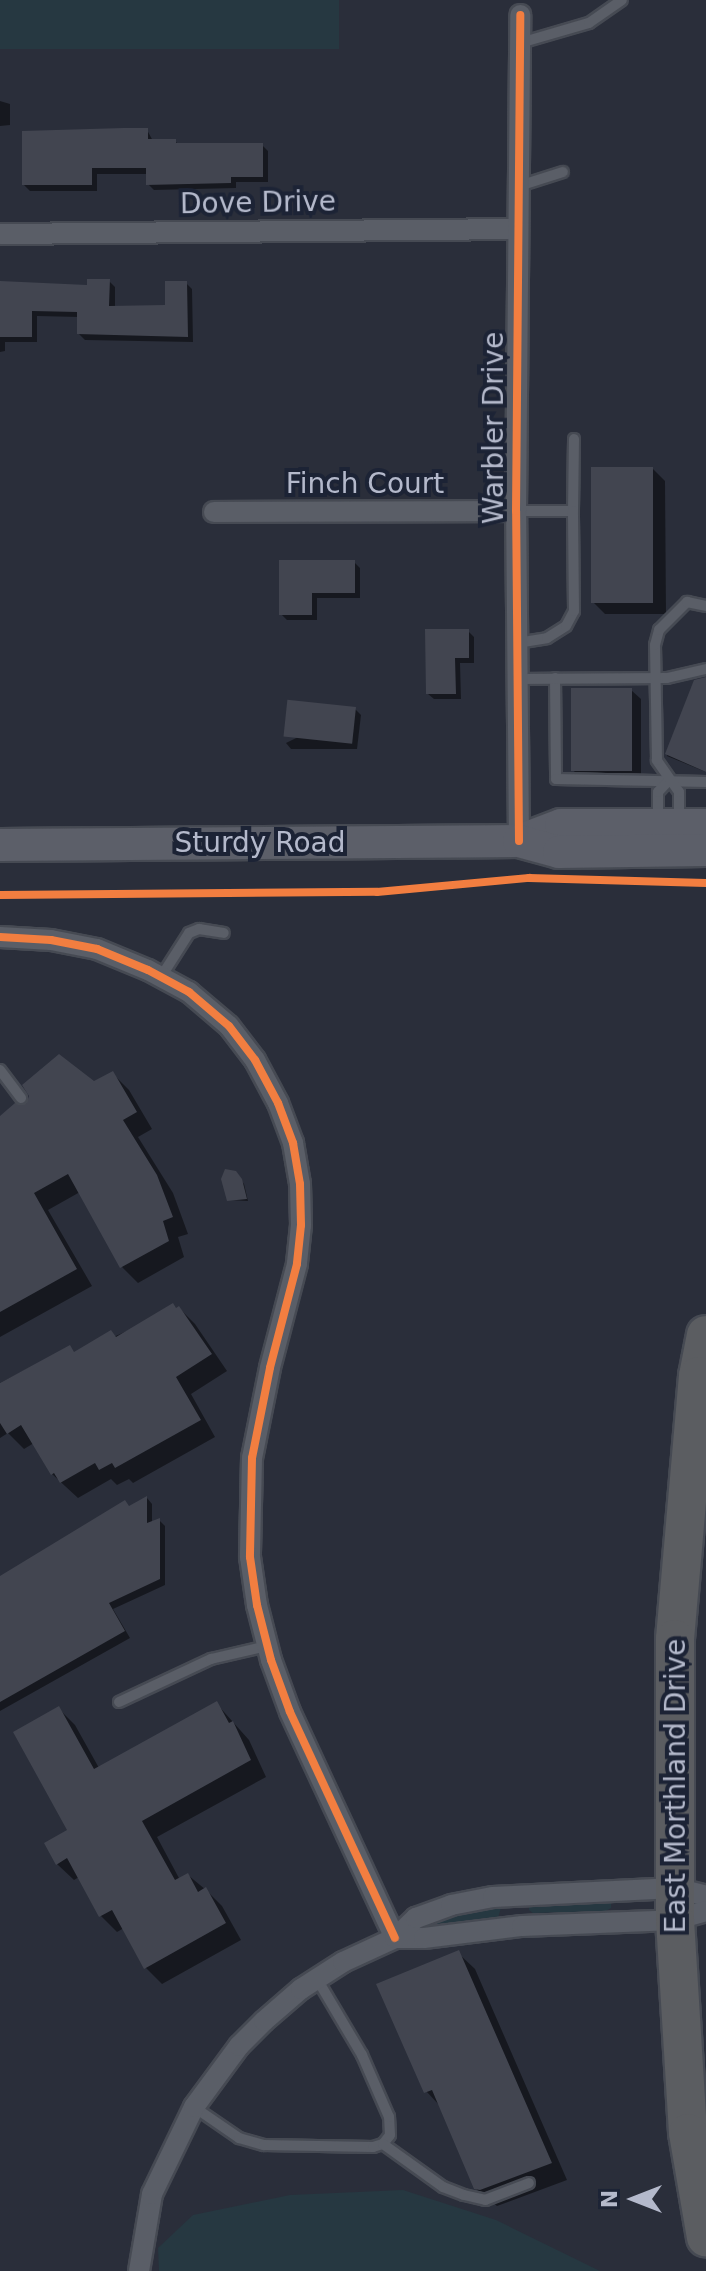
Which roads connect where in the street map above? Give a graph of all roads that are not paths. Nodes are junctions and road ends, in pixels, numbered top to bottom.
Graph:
1 (622, 0) edge
2 (520, 15) dead end
3 (520, 43) junction
4 (563, 172) dead end
5 (518, 187) junction
6 (517, 229) junction
7 (0, 234) edge
8 (574, 439) dead end
9 (516, 511) junction
10 (573, 511) junction
11 (214, 512) dead end
12 (706, 606) edge
13 (517, 643) junction
14 (706, 669) edge
15 (555, 678) junction
16 (657, 678) junction
17 (517, 679) junction
18 (669, 780) junction
19 (706, 782) edge
20 (681, 824) edge
21 (519, 841) junction
22 (0, 845) edge
23 (706, 850) edge
24 (224, 933) dead end
25 (0, 937) edge
26 (161, 977) junction
27 (0, 1070) edge
28 (21, 1098) dead end
29 (706, 1335) edge
30 (267, 1646) junction
31 (119, 1702) dead end
32 (690, 1904) edge
33 (395, 1938) junction
34 (317, 1979) junction
35 (194, 2107) junction
36 (383, 2144) junction
37 (529, 2183) dead end
38 (706, 2237) edge
39 (139, 2271) edge

1 - 3 lane
2 - 3 street, Warbler Drive
3 - 5 street, Warbler Drive
4 - 5 lane
5 - 6 street, Warbler Drive
6 - 7 street, Dove Drive
6 - 9 street, Warbler Drive
8 - 10 lane
9 - 10 lane
9 - 11 street, Finch Court
9 - 13 street, Warbler Drive
10 - 13 lane
12 - 16 lane
13 - 17 street, Warbler Drive
14 - 16 lane
15 - 16 lane
15 - 17 lane
15 - 18 lane
16 - 18 lane
17 - 21 street, Warbler Drive
18 - 19 lane
18 - 20 lane
18 - 20 lane
20 - 21 main road, Sturdy Road
21 - 22 main road, Sturdy Road
21 - 23 main road, Sturdy Road
24 - 26 lane
25 - 26 street
26 - 30 street
27 - 28 lane
29 - 32 highway, East Morthland Drive
30 - 31 lane
30 - 33 street
32 - 33 street
32 - 33 street
32 - 38 highway, East Morthland Drive
33 - 34 street
34 - 35 street
34 - 36 lane
35 - 36 lane
35 - 39 street
36 - 37 lane

